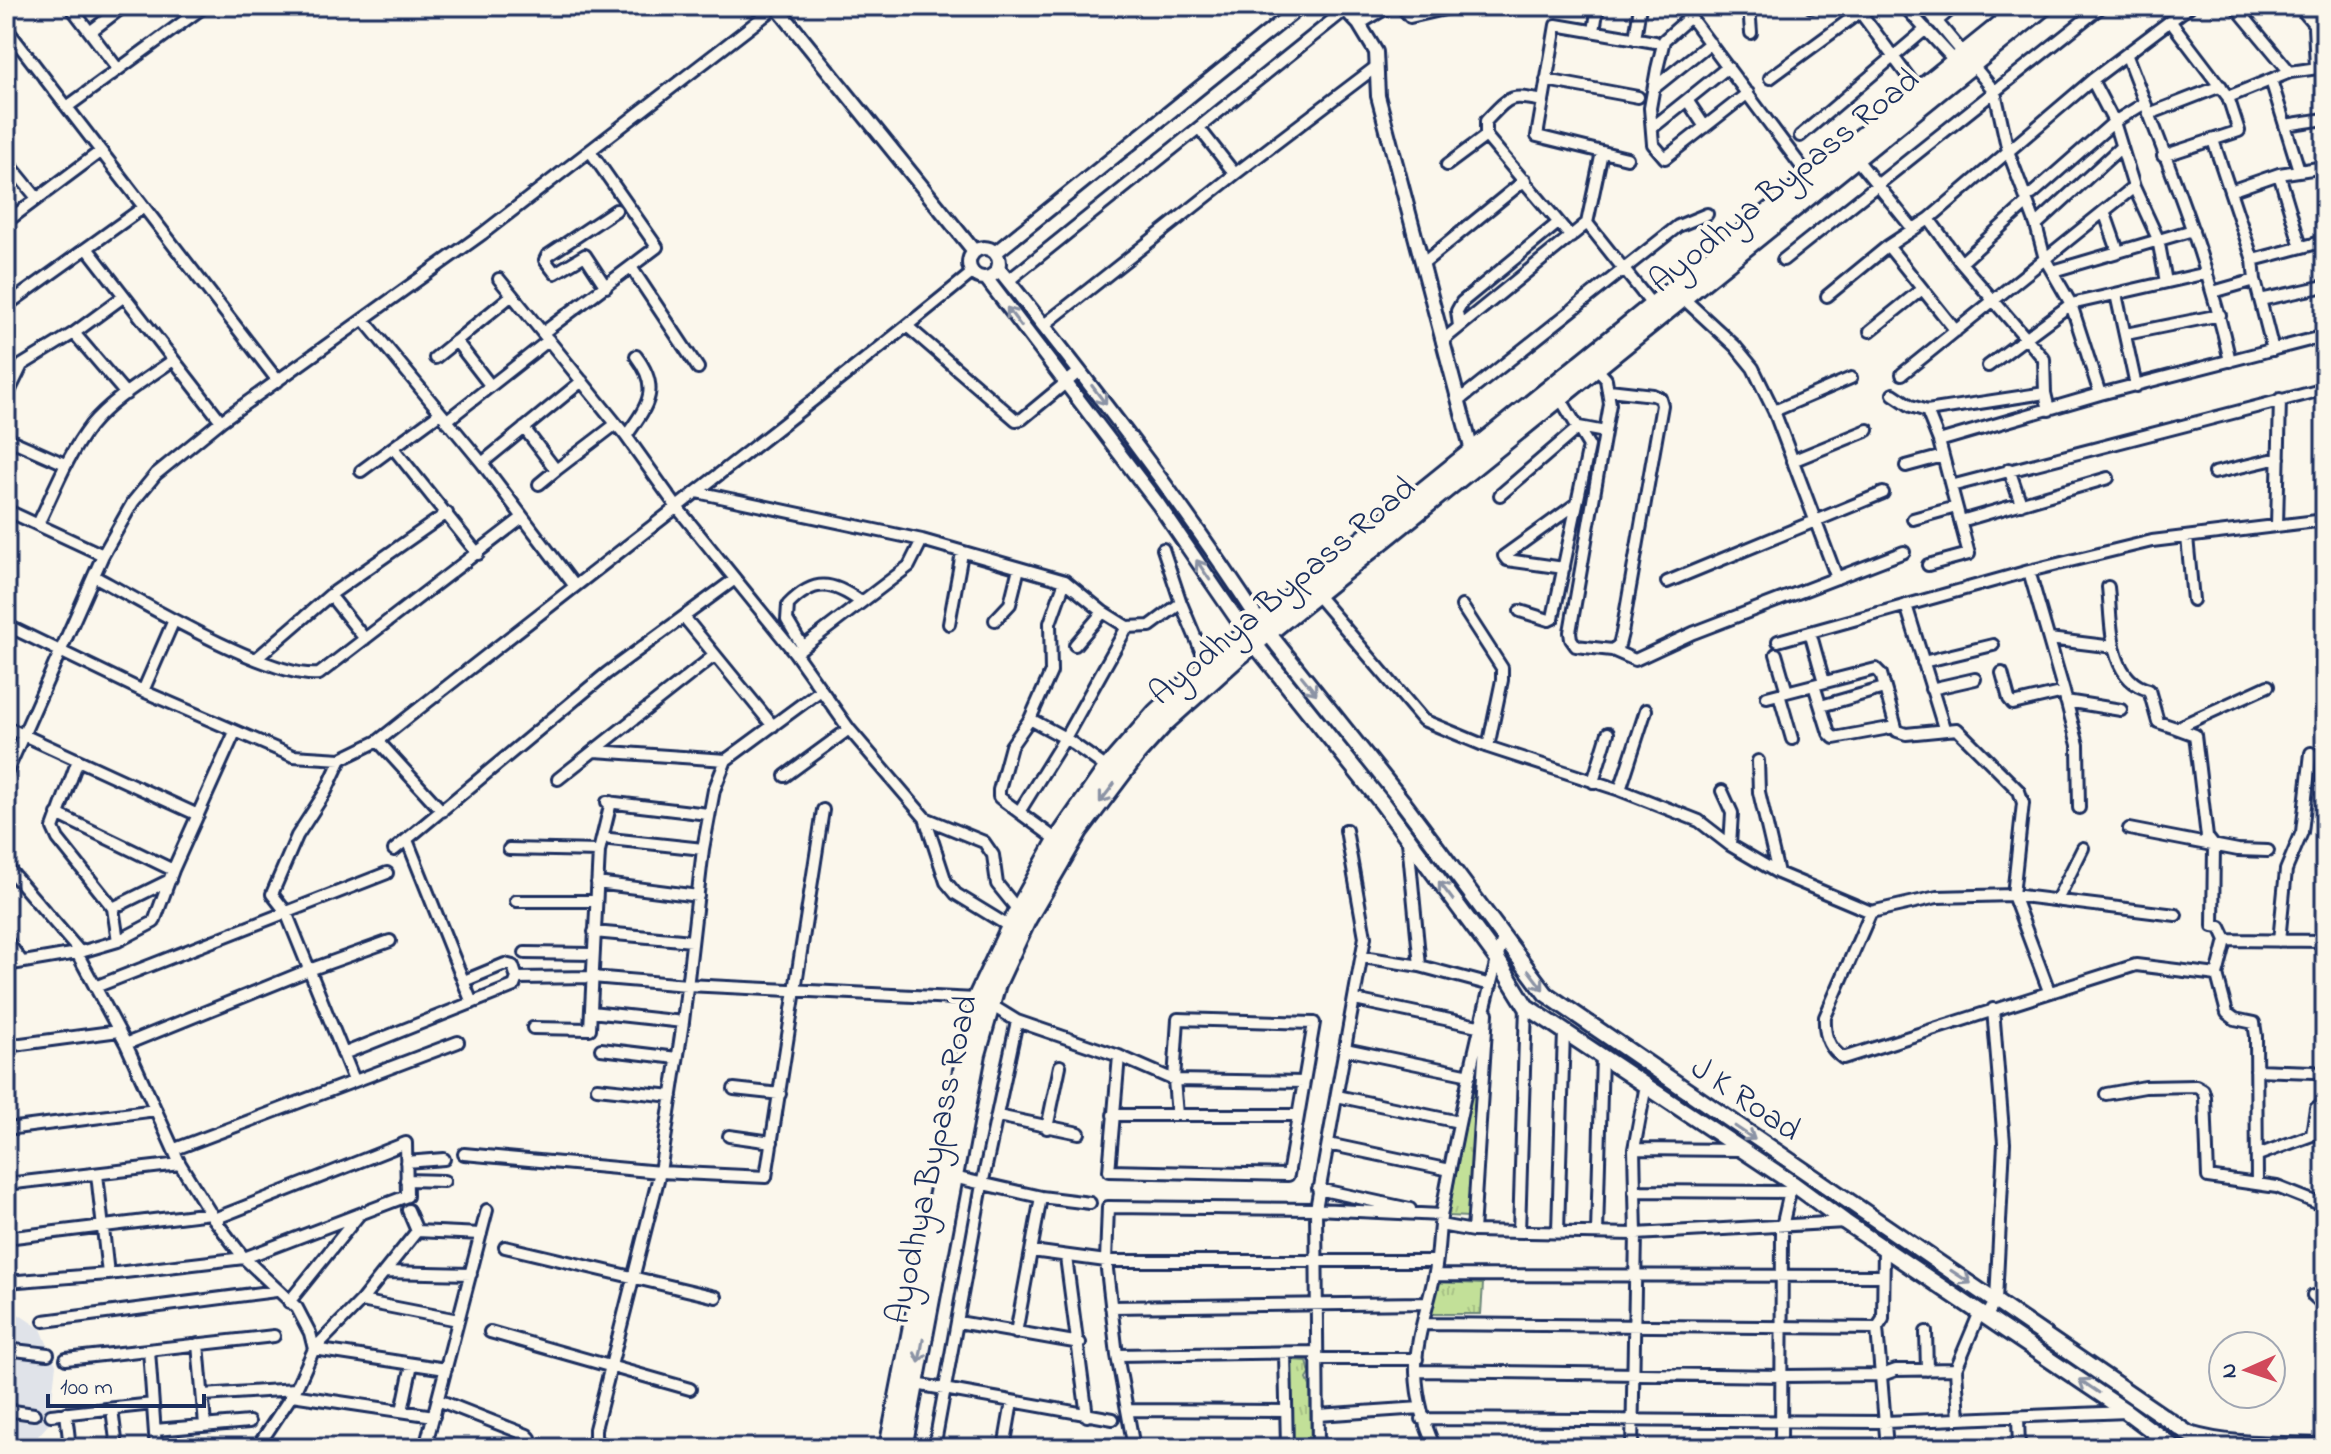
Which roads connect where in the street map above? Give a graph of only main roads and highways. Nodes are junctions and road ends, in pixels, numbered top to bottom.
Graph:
1 (2023, 6) edge
2 (2045, 6) edge
3 (1963, 60) junction
4 (1852, 153) junction
5 (1474, 458) junction
6 (1258, 634) junction
7 (1480, 908) junction
8 (1467, 919) junction
9 (984, 1002) junction
10 (1812, 1178) junction
11 (1795, 1189) junction
12 (908, 1382) junction
13 (2195, 1442) edge
14 (2169, 1446) edge
15 (2325, 1446) edge
16 (888, 1448) edge
17 (903, 1448) edge

1 - 3 main road, Ayodhya Bypass Road
2 - 3 main road, Ayodhya Bypass Road
3 - 4 main road, Ayodhya Bypass Road
3 - 4 main road, Ayodhya Bypass Road
4 - 5 main road, Ayodhya Bypass Road
4 - 5 main road, Ayodhya Bypass Road
5 - 6 main road, Ayodhya Bypass Road
5 - 6 main road, Ayodhya Bypass Road
6 -> 7 main road, J K Road
8 -> 6 main road, J K Road
6 -> 9 main road, Ayodhya Bypass Road
6 - 9 main road, Ayodhya Bypass Road
7 - 8 main road
7 -> 10 main road, J K Road
8 - 11 main road, J K Road
9 - 12 main road, Ayodhya Bypass Road
9 -> 12 main road, Ayodhya Bypass Road
10 - 11 main road
10 -> 13 main road, J K Road
14 -> 11 main road, J K Road
12 - 16 main road, Ayodhya Bypass Road
12 - 17 main road, Ayodhya Bypass Road
13 - 15 main road, J K Road

